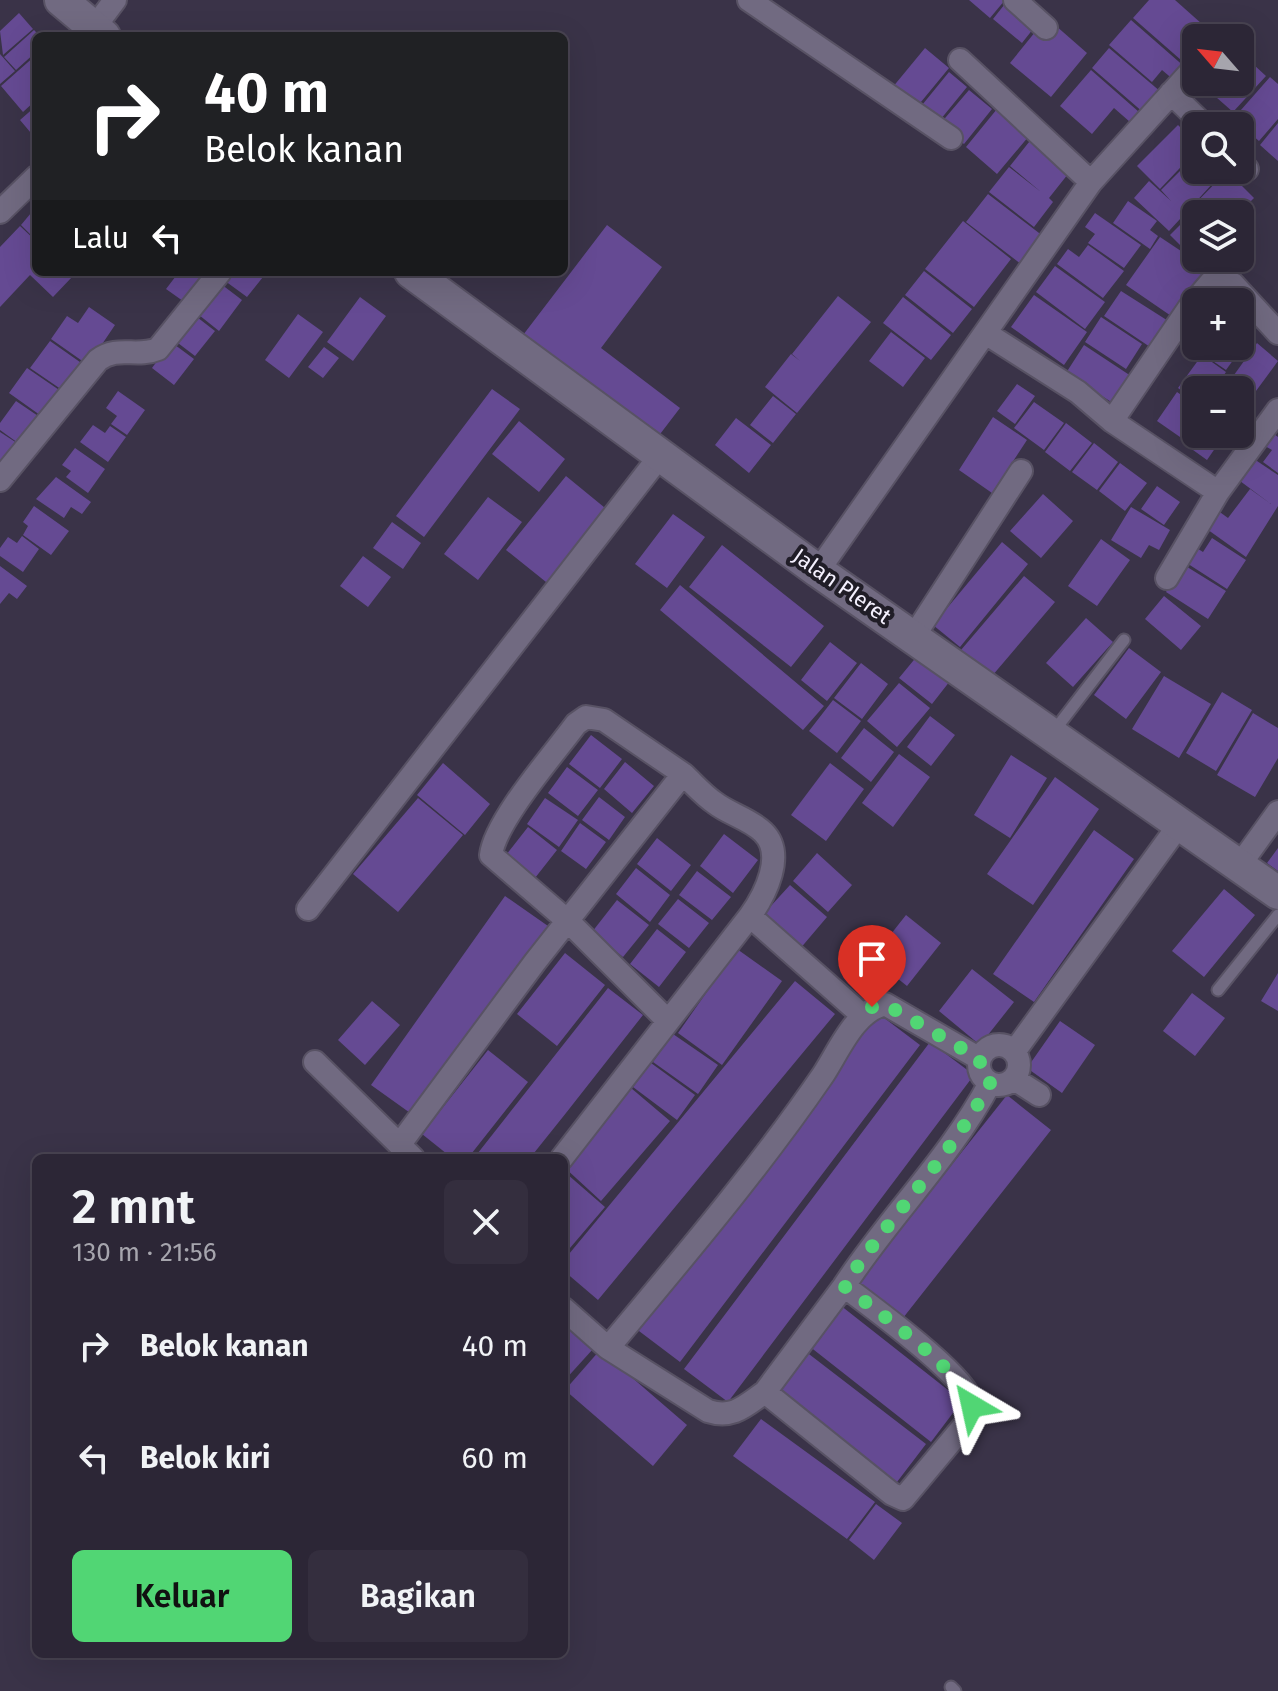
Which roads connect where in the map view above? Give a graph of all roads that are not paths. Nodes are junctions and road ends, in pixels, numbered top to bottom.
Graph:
1 (61, 0) edge
2 (115, 0) edge
3 (749, 0) edge
4 (1015, 0) edge
5 (1046, 28) dead end
6 (99, 32) edge
7 (960, 60) dead end
8 (1182, 81) edge
9 (1171, 93) junction
10 (1191, 112) edge
11 (951, 138) dead end
12 (32, 181) edge
13 (1091, 182) junction
14 (0, 212) edge
15 (217, 276) edge
16 (416, 276) edge
17 (1278, 333) edge
18 (987, 334) junction
19 (1278, 410) edge
20 (1112, 421) junction
21 (660, 456) junction
22 (1021, 471) dead end
23 (0, 480) edge
24 (1218, 492) junction
25 (818, 571) junction
26 (1167, 578) dead end
27 (914, 636) junction
28 (1124, 640) dead end
29 (1052, 735) junction
30 (683, 774) junction
31 (1278, 812) edge
32 (1179, 825) junction
33 (1239, 866) junction
34 (1278, 893) edge
35 (308, 909) dead end
36 (1278, 915) edge
37 (750, 916) junction
38 (569, 922) junction
39 (1218, 990) dead end
40 (862, 1015) junction
41 (666, 1019) junction
42 (1014, 1052) junction
43 (980, 1059) junction
44 (315, 1062) dead end
45 (1014, 1079) junction
46 (990, 1083) junction
47 (1039, 1095) dead end
48 (406, 1151) edge
49 (565, 1154) edge
50 (844, 1286) junction
51 (568, 1313) edge
52 (608, 1348) junction
53 (765, 1392) junction

1 - 6 main road
2 - 6 street
3 - 11 street
4 - 5 street
7 - 13 street
8 - 9 street
9 - 10 street
9 - 13 street
12 - 14 street
13 - 18 street
15 - 23 street
16 - 21 main road, Jalan Pleret
17 - 20 street
18 - 20 street
18 - 25 street
19 - 24 street
20 - 24 street
21 - 25 main road, Jalan Pleret
21 - 35 street
22 - 27 street
24 - 26 street
25 - 27 main road, Jalan Pleret
27 - 29 main road, Jalan Pleret
28 - 29 lane
29 - 32 main road, Jalan Pleret
30 - 37 street
30 - 38 street
30 - 38 street
31 - 33 street
32 - 33 main road, Jalan Pleret
32 - 42 street
33 - 34 main road, Jalan Pleret
36 - 39 lane
37 - 40 street
37 - 41 street
38 - 41 street
38 - 48 street
40 - 43 street
40 - 52 street
41 - 49 street
42 - 43 street
42 - 45 street
43 - 46 street
44 - 48 street
45 - 46 street
45 - 47 street
46 - 50 street
50 - 53 street
50 - 53 street
51 - 52 street
52 - 53 street

